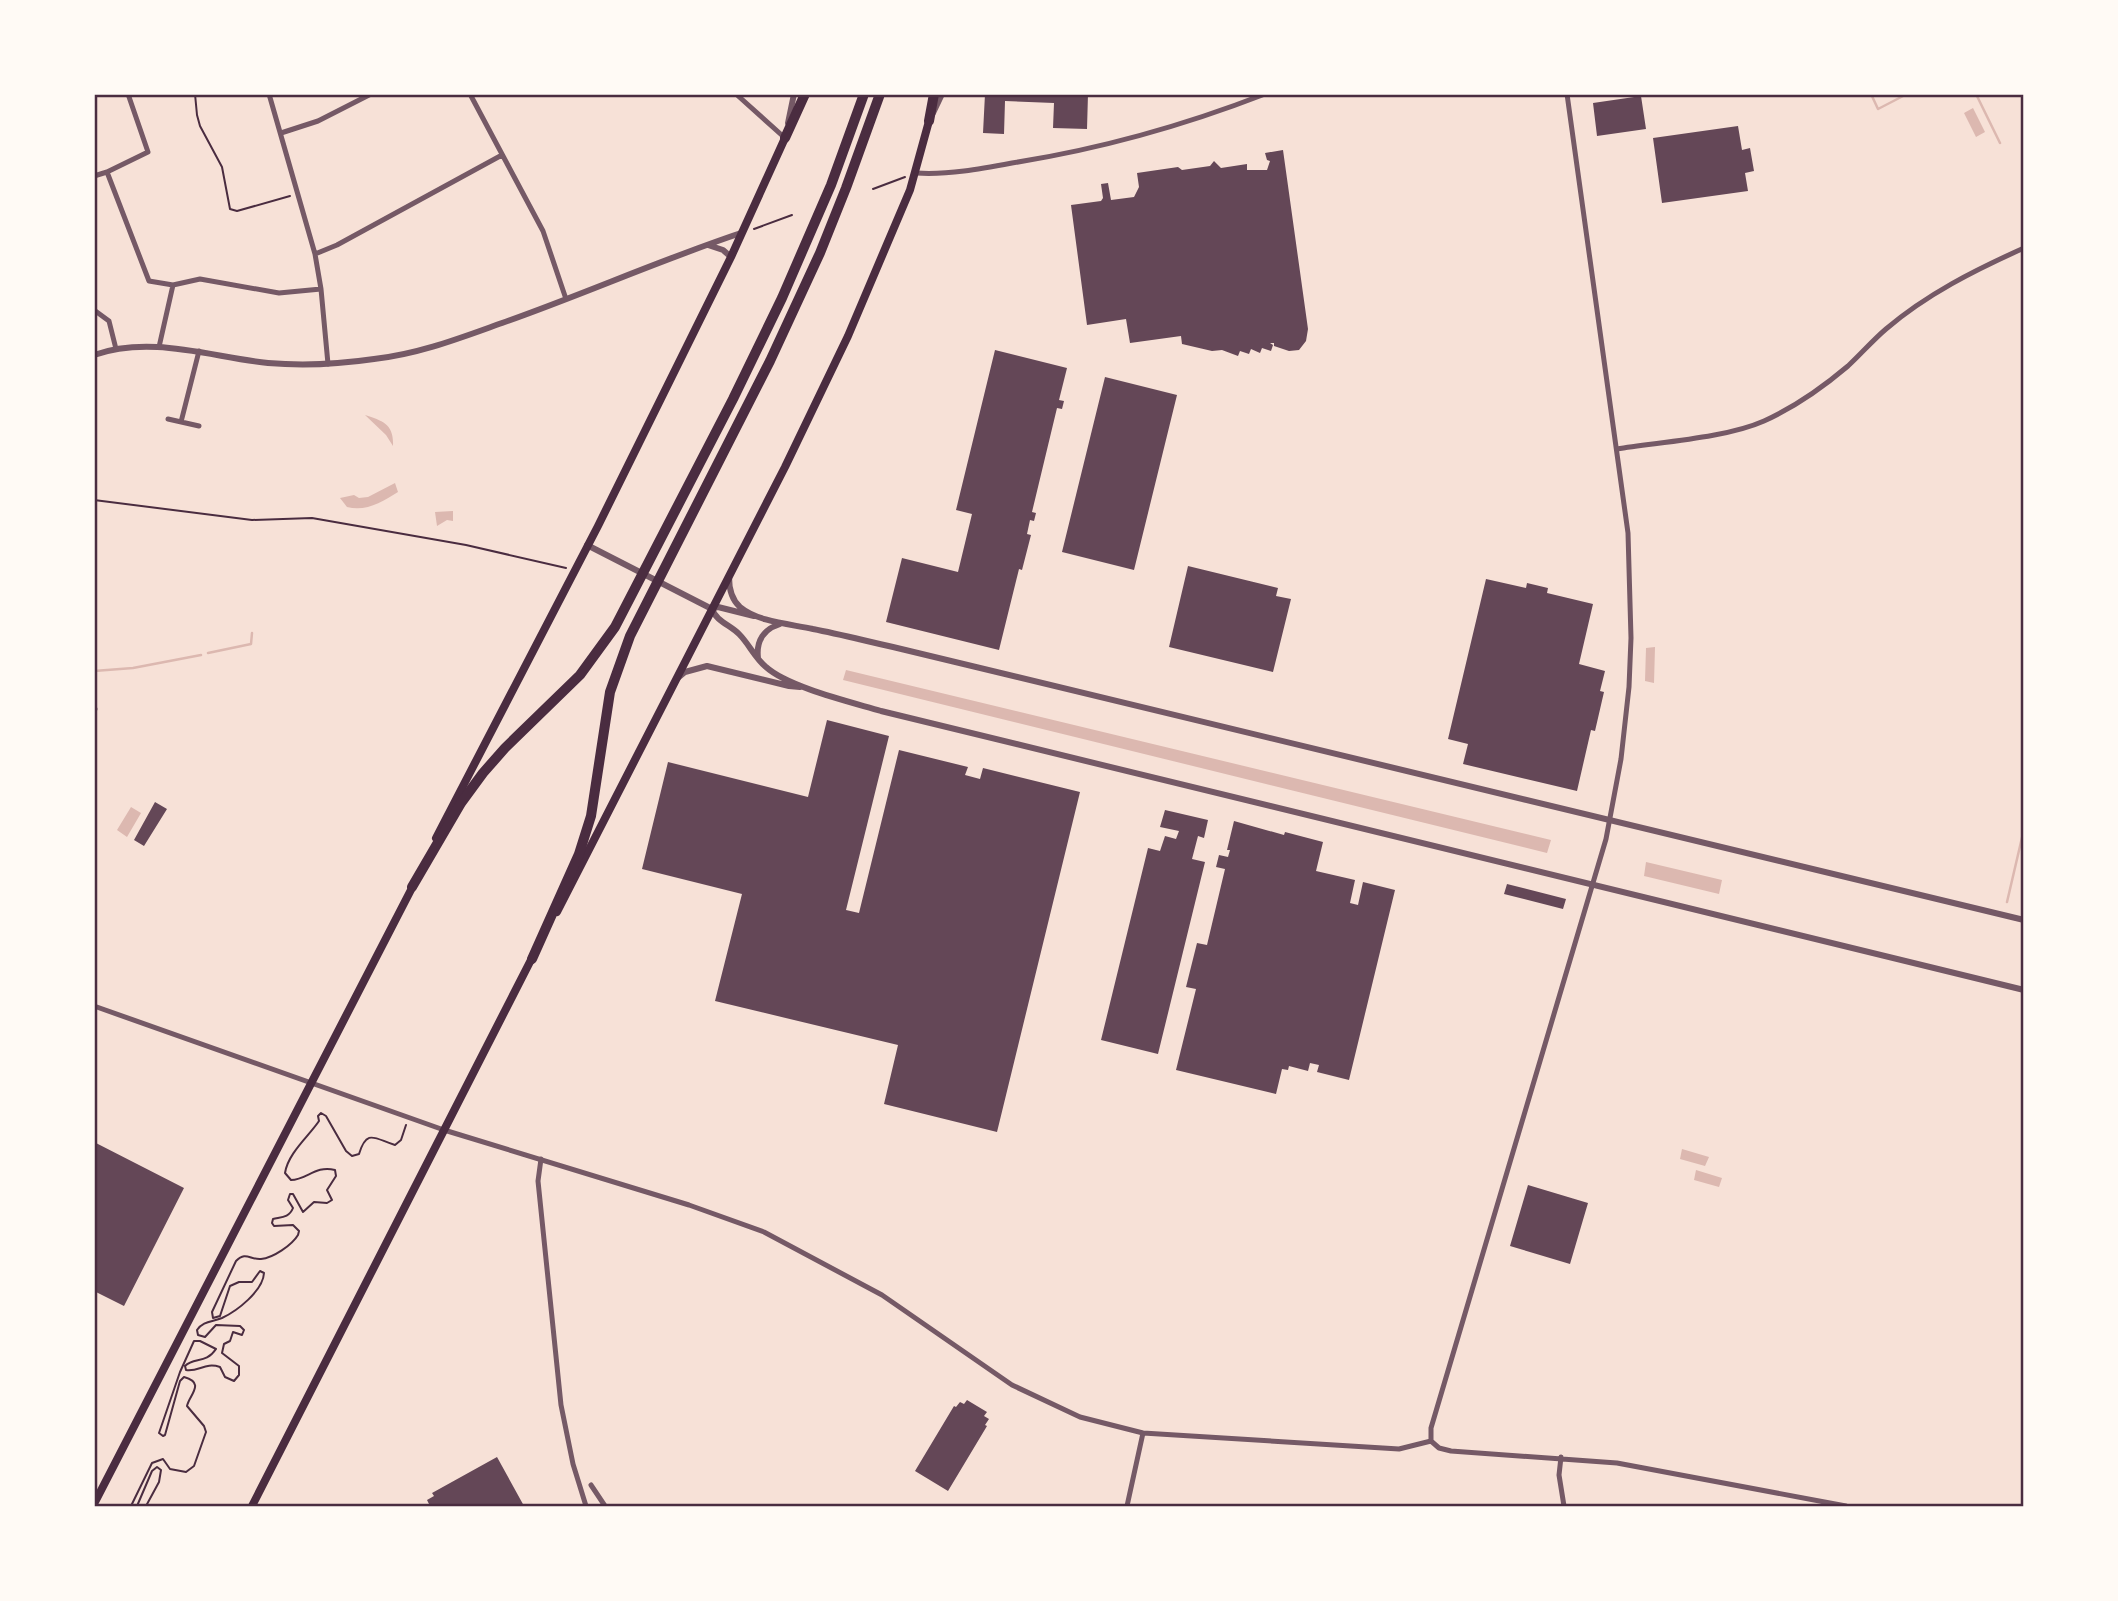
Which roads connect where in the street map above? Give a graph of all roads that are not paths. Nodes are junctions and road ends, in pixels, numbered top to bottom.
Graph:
1 (128, 94) edge
2 (269, 94) edge
3 (371, 94) edge
4 (470, 94) edge
5 (736, 94) edge
6 (794, 94) edge
7 (804, 94) edge
8 (864, 94) edge
9 (880, 94) edge
10 (934, 94) edge
11 (942, 94) edge
12 (1265, 94) edge
13 (1567, 94) edge
14 (929, 121) junction
15 (281, 133) junction
16 (785, 138) junction
17 (502, 155) junction
18 (107, 172) junction
19 (916, 173) junction
20 (94, 176) edge
21 (741, 233) junction
22 (706, 245) junction
23 (2024, 248) edge
24 (315, 254) junction
25 (731, 257) junction
26 (173, 285) junction
27 (321, 289) junction
28 (566, 299) junction
29 (94, 310) edge
30 (159, 347) junction
31 (116, 349) junction
32 (199, 351) junction
33 (94, 355) edge
34 (328, 364) junction
35 (168, 419) dead end
36 (181, 422) junction
37 (200, 426) dead end
38 (1617, 449) junction
39 (587, 545) junction
40 (730, 575) junction
41 (712, 609) junction
42 (758, 616) junction
43 (782, 623) junction
44 (758, 660) junction
45 (675, 680) junction
46 (802, 687) junction
47 (1610, 820) junction
48 (1592, 886) junction
49 (412, 887) junction
50 (2024, 920) edge
51 (532, 959) junction
52 (2024, 990) edge
53 (94, 1006) edge
54 (310, 1084) junction
55 (444, 1130) junction
56 (541, 1159) junction
57 (1143, 1433) junction
58 (1431, 1441) junction
59 (1561, 1457) junction
60 (591, 1485) dead end
61 (94, 1504) edge
62 (252, 1507) edge
63 (586, 1507) edge
64 (606, 1507) edge
65 (1127, 1507) edge
66 (1564, 1507) edge
67 (1846, 1507) edge

1 - 18 street
2 - 15 street
3 - 15 street
4 - 17 street
5 - 16 street
6 - 16 street
7 - 16 highway
8 - 49 highway
9 - 51 highway
10 - 14 highway
11 - 14 street
12 - 19 street
13 - 38 street
14 - 19 main road
15 - 24 street
16 - 21 main road
17 - 24 street
17 - 28 street
18 - 20 street
18 - 26 street
19 - 40 main road
21 - 22 street
21 - 25 main road
22 - 25 street
22 - 28 street
23 - 38 street
24 - 27 street
25 - 39 main road
26 - 27 street
26 - 30 street
27 - 34 street
28 - 34 street
29 - 31 street
30 - 31 street
30 - 32 street
31 - 33 street
32 - 34 street
32 - 36 street
35 - 36 street
36 - 37 street
38 - 47 street
39 - 41 street
39 - 49 main road
40 - 41 main road
40 - 42 street
41 - 42 street
41 - 44 street
41 - 45 main road
42 - 43 street
43 - 44 street
43 - 47 street
44 - 46 street
45 - 46 street
45 - 51 main road
46 - 48 street
47 - 48 street
47 - 50 street
48 - 52 street
48 - 58 street
49 - 54 main road
51 - 55 main road
53 - 54 street
54 - 55 street
54 - 61 main road
55 - 56 street
55 - 62 main road
56 - 57 street
56 - 63 street
57 - 58 street
57 - 65 street
58 - 59 street
59 - 66 street
59 - 67 street
60 - 64 street

